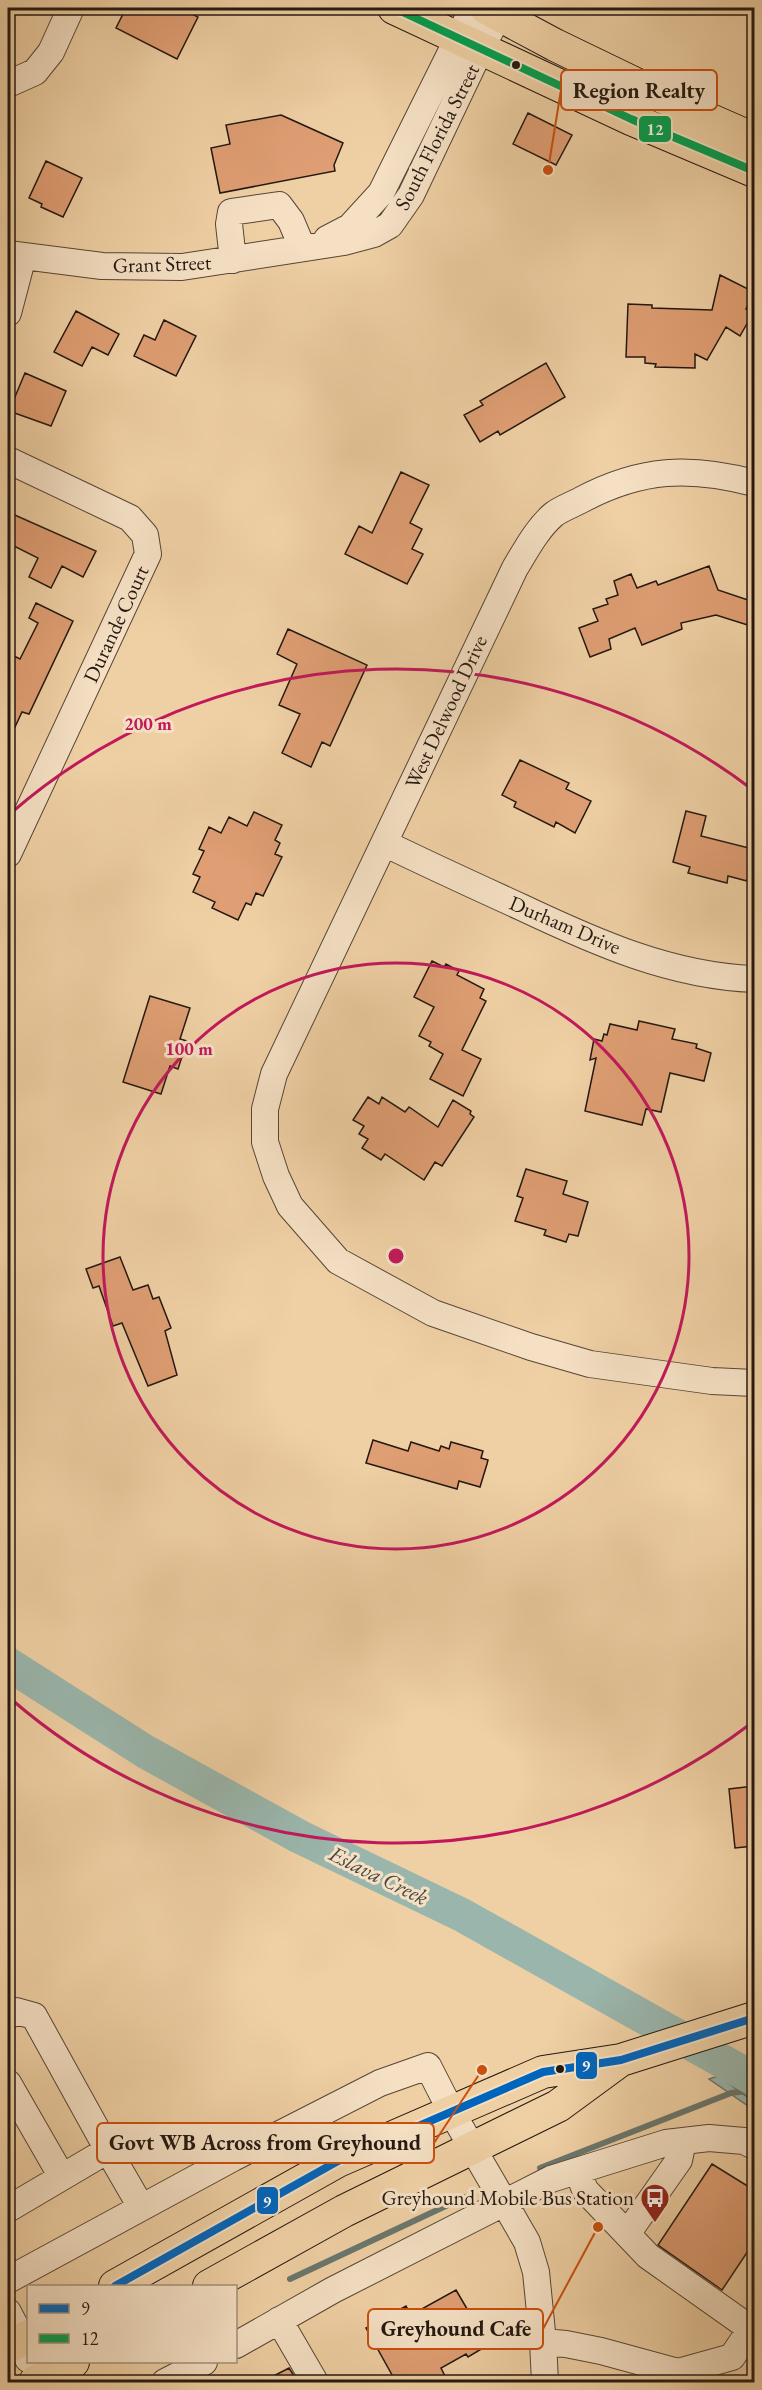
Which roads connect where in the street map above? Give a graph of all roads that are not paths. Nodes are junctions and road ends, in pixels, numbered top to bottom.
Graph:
1 (71, 8) edge
2 (394, 8) edge
3 (490, 9) edge
4 (470, 43) junction
5 (8, 84) edge
6 (754, 139) edge
7 (754, 171) edge
8 (309, 246) junction
9 (15, 255) edge
10 (233, 260) junction
11 (8, 313) edge
12 (8, 460) edge
13 (754, 483) edge
14 (384, 843) junction
15 (8, 854) edge
16 (754, 979) edge
17 (754, 1383) edge
18 (8, 2016) edge
19 (745, 2020) edge
20 (621, 2060) junction
21 (8, 2083) edge
22 (451, 2111) junction
23 (683, 2141) junction
24 (754, 2146) edge
25 (472, 2148) junction
26 (108, 2150) junction
27 (578, 2171) junction
28 (62, 2177) junction
29 (504, 2202) junction
30 (9, 2204) edge
31 (141, 2207) junction
32 (627, 2234) junction
33 (8, 2280) edge
34 (117, 2285) edge
35 (210, 2285) edge
36 (8, 2312) edge
37 (279, 2320) junction
38 (753, 2327) edge
39 (543, 2342) junction
40 (237, 2344) edge
41 (23, 2349) edge
42 (29, 2363) edge
43 (69, 2363) edge
44 (200, 2363) edge
45 (36, 2382) edge
46 (165, 2382) edge
47 (315, 2382) edge
48 (544, 2382) edge

1 - 5 street
2 - 4 main road
3 - 4 street, South Florida Street
3 - 6 main road
4 - 7 main road
4 - 8 street, South Florida Street
8 - 10 street, Grant Street
8 - 10 street
9 - 10 street, Grant Street
9 - 11 street
12 - 15 street, Durande Court
13 - 14 street, West Delwood Drive
14 - 16 street, Durham Drive
14 - 17 street, West Delwood Drive
18 - 26 street
19 - 20 main road
20 - 22 main road
20 - 25 main road
21 - 28 street
22 - 25 street
22 - 31 street
22 - 34 main road
23 - 24 street
23 - 27 street
23 - 32 street
25 - 29 street
25 - 35 main road
26 - 28 street
26 - 31 street
27 - 29 street
27 - 32 street
28 - 30 street
29 - 37 street
29 - 39 street
31 - 33 street
32 - 38 street
36 - 41 street
37 - 40 street
37 - 47 street
38 - 39 street
39 - 48 street
42 - 45 street
43 - 45 main road
44 - 46 street

